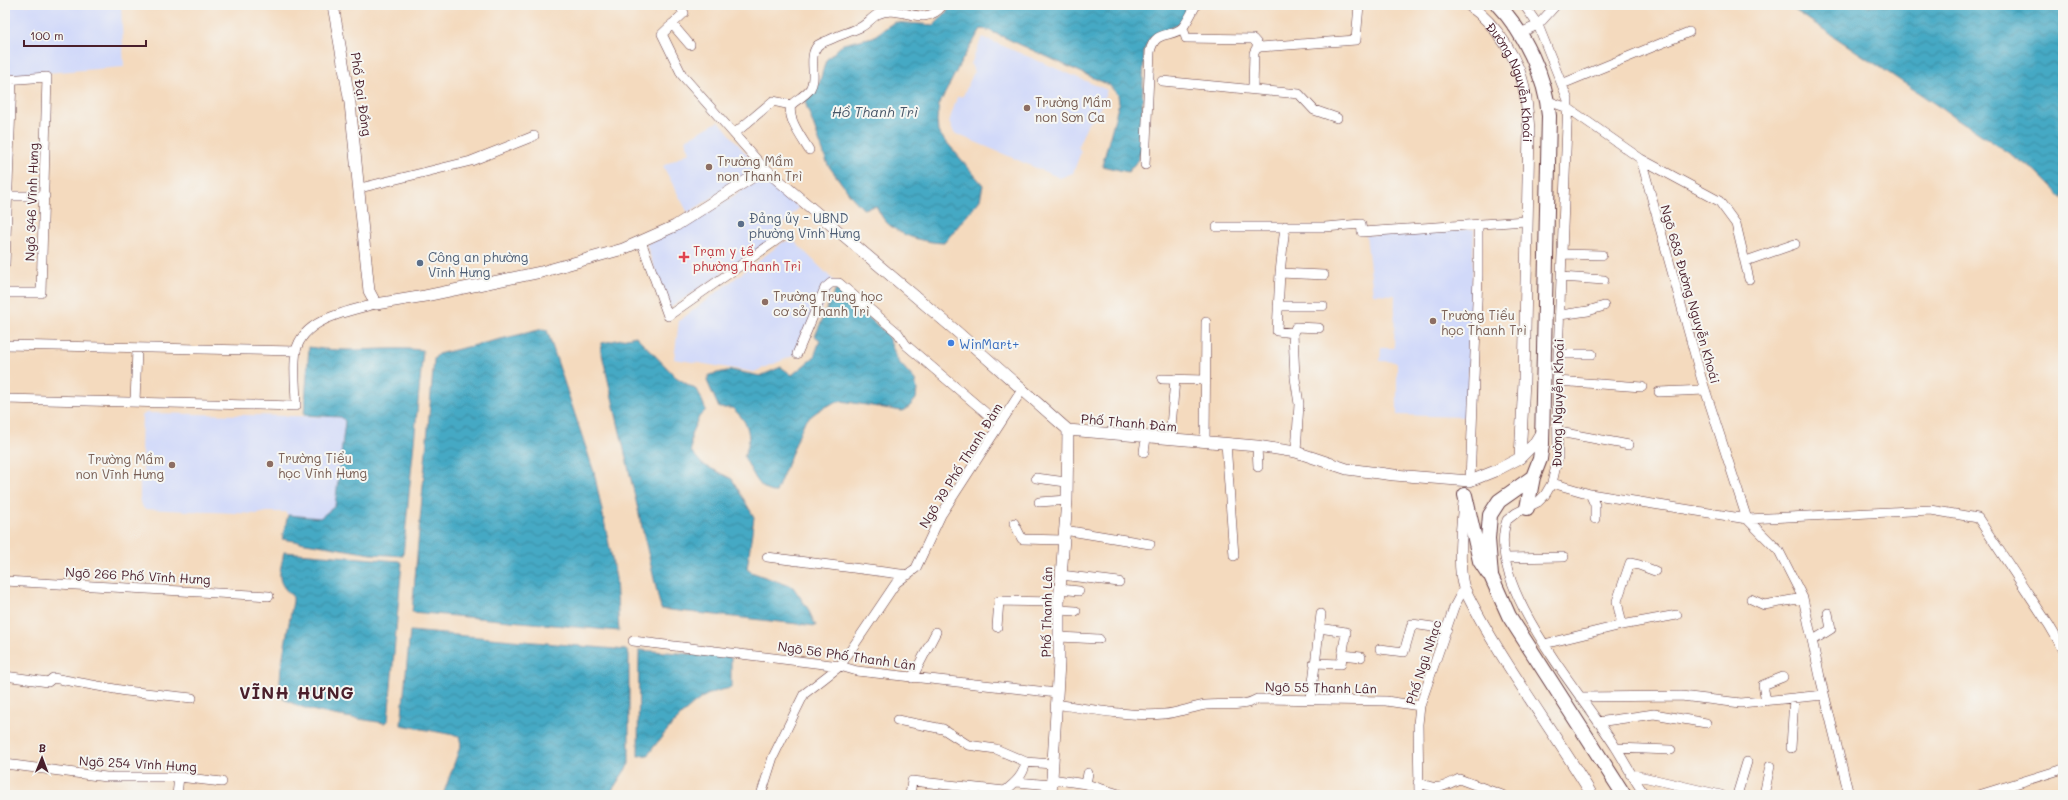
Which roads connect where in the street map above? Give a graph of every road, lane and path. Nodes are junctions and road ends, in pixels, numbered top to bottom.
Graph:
1 (332, 5) edge
2 (943, 5) edge
3 (1196, 5) edge
4 (1359, 5) edge
5 (1469, 5) edge
6 (1498, 5) edge
7 (1524, 5) edge
8 (1556, 5) edge
9 (681, 9) edge
10 (672, 24) junction
11 (1538, 25) junction
12 (1183, 28) junction
13 (1688, 32) dead end
14 (1520, 33) junction
15 (690, 45) dead end
16 (1260, 47) junction
17 (8, 80) edge
18 (1162, 81) dead end
19 (1562, 84) junction
20 (1253, 88) junction
21 (1548, 101) junction
22 (791, 105) junction
23 (1568, 108) junction
24 (1337, 118) dead end
25 (734, 134) junction
26 (534, 136) dead end
27 (809, 150) dead end
28 (1641, 160) junction
29 (1145, 165) dead end
30 (765, 169) junction
31 (360, 188) junction
32 (6, 196) edge
33 (45, 196) junction
34 (1526, 221) junction
35 (1478, 224) junction
36 (1285, 226) junction
37 (1217, 227) dead end
38 (781, 237) dead end
39 (641, 241) junction
40 (1795, 244) dead end
41 (1562, 254) junction
42 (1602, 255) dead end
43 (1746, 261) junction
44 (5, 264) edge
45 (1280, 274) junction
46 (1324, 275) dead end
47 (1561, 276) junction
48 (1749, 279) dead end
49 (1604, 280) dead end
50 (5, 292) edge
51 (376, 304) junction
52 (1278, 306) junction
53 (1323, 306) dead end
54 (1604, 306) dead end
55 (1560, 315) junction
56 (1206, 322) dead end
57 (1319, 328) dead end
58 (1293, 333) junction
59 (5, 345) edge
60 (137, 348) junction
61 (296, 351) junction
62 (797, 354) dead end
63 (1558, 354) junction
64 (1592, 354) dead end
65 (1162, 379) dead end
66 (1175, 379) junction
67 (1206, 380) junction
68 (1557, 381) junction
69 (1642, 387) dead end
70 (1022, 390) junction
71 (1705, 390) junction
72 (1659, 392) dead end
73 (5, 399) edge
74 (135, 402) junction
75 (999, 424) junction
76 (1068, 430) junction
77 (1542, 431) junction
78 (1558, 432) junction
79 (1146, 438) junction
80 (1170, 439) junction
81 (1205, 442) junction
82 (1226, 443) junction
83 (1629, 445) dead end
84 (1257, 446) junction
85 (1144, 452) dead end
86 (1296, 452) junction
87 (1520, 458) junction
88 (1258, 467) dead end
89 (1533, 477) junction
90 (1036, 478) dead end
91 (1470, 481) junction
92 (1066, 482) junction
93 (1552, 483) junction
94 (1590, 494) junction
95 (1465, 495) junction
96 (1067, 500) junction
97 (1039, 502) dead end
98 (1527, 508) junction
99 (1595, 519) dead end
100 (1747, 519) junction
101 (1014, 523) dead end
102 (1064, 535) junction
103 (1150, 544) dead end
104 (1234, 556) dead end
105 (767, 557) dead end
106 (1564, 557) dead end
107 (1505, 558) junction
108 (1655, 571) dead end
109 (908, 575) junction
110 (1061, 575) junction
111 (1491, 576) junction
112 (5, 580) edge
113 (1120, 582) dead end
114 (1464, 588) junction
115 (1060, 589) junction
116 (1079, 591) dead end
117 (269, 596) dead end
118 (1803, 598) junction
119 (1751, 599) dead end
120 (1059, 606) junction
121 (1076, 611) dead end
122 (1828, 613) dead end
123 (1321, 614) dead end
124 (1677, 615) dead end
125 (1622, 625) junction
126 (997, 627) dead end
127 (1319, 628) junction
128 (1447, 629) junction
129 (936, 632) dead end
130 (1059, 637) junction
131 (1099, 639) dead end
132 (633, 641) dead end
133 (1812, 641) junction
134 (1544, 644) junction
135 (1380, 649) dead end
136 (2063, 649) edge
137 (1343, 655) junction
138 (1361, 657) dead end
139 (1314, 663) junction
140 (840, 666) junction
141 (5, 676) edge
142 (912, 678) junction
143 (1783, 678) dead end
144 (1824, 696) junction
145 (1580, 697) junction
146 (192, 698) dead end
147 (1794, 698) junction
148 (1057, 699) junction
149 (1311, 699) junction
150 (1766, 701) junction
151 (1420, 706) junction
152 (897, 720) dead end
153 (1598, 722) junction
154 (1706, 723) dead end
155 (1616, 748) junction
156 (1790, 748) dead end
157 (1671, 750) dead end
158 (1026, 762) junction
159 (1747, 762) dead end
160 (5, 764) edge
161 (1052, 764) junction
162 (1770, 766) dead end
163 (2063, 769) edge
164 (1088, 773) dead end
165 (1630, 774) junction
166 (179, 778) junction
167 (222, 782) dead end
168 (1017, 782) junction
169 (1418, 782) junction
170 (1086, 784) junction
171 (1051, 786) edge
172 (177, 795) edge
173 (760, 795) edge
174 (910, 795) edge
175 (1122, 795) edge
176 (1419, 795) edge
177 (1502, 795) edge
178 (1592, 795) edge
179 (1624, 795) edge
180 (1645, 795) edge
181 (1721, 795) edge
182 (1737, 795) edge
183 (1764, 795) edge
184 (1849, 795) edge
185 (1979, 795) edge

1 - 31 street, Phố Đại Đồng
2 - 22 street
3 - 12 street
4 - 16 street
5 - 34 street, Đường Nguyễn Khoái
6 - 14 main road, Đường Nguyễn Khoái
7 - 11 street, Đường Nguyễn Khoái
8 - 11 street
9 - 10 street
10 - 15 street
10 - 25 street
11 - 14 street
11 - 19 street, Đường Nguyễn Khoái
12 - 16 street
12 - 29 street
13 - 19 street
14 - 21 main road, Đường Nguyễn Khoái
16 - 20 street
17 - 32 street
17 - 33 street, Ngõ 346 Vĩnh Hưng
18 - 20 street
19 - 23 street, Đường Nguyễn Khoái
20 - 24 street
21 - 23 street
21 - 77 main road, Đường Nguyễn Khoái
22 - 25 street
22 - 27 street
23 - 28 street
23 - 41 street, Đường Nguyễn Khoái
25 - 30 street
26 - 31 street
28 - 43 street
28 - 71 street, Ngõ 683 Đường Nguyễn Khoái
30 - 39 street
30 - 70 street, Phố Thanh Đàm
31 - 51 street, Phố Đại Đồng
32 - 33 street
32 - 44 street
33 - 50 street, Ngõ 346 Vĩnh Hưng
34 - 35 street
34 - 87 street, Đường Nguyễn Khoái
35 - 36 street
35 - 91 street
36 - 37 street
36 - 45 street
38 - 39 street
39 - 51 street
40 - 43 street
41 - 42 street
41 - 47 street, Đường Nguyễn Khoái
43 - 48 street
45 - 46 street
45 - 52 street
47 - 49 street
47 - 55 street, Đường Nguyễn Khoái
51 - 61 street
52 - 53 street
52 - 58 street
54 - 55 street
55 - 63 street, Đường Nguyễn Khoái
56 - 67 street
57 - 58 street
58 - 86 street
59 - 60 street
60 - 61 street
60 - 74 street
61 - 74 street
62 - 75 street
63 - 64 street
63 - 68 street, Đường Nguyễn Khoái
65 - 66 street
66 - 67 street
66 - 80 street
67 - 81 street
68 - 69 street
68 - 78 street, Đường Nguyễn Khoái
70 - 75 street, Ngõ 79 Phố Thanh Đàm
70 - 76 street, Phố Thanh Đàm
71 - 72 street
71 - 100 street, Ngõ 683 Đường Nguyễn Khoái
73 - 74 street
75 - 109 street, Ngõ 79 Phố Thanh Đàm
76 - 79 street, Phố Thanh Đàm
76 - 92 street, Phố Thanh Lân
77 - 87 street, Phố Thanh Đàm
77 - 89 main road, Đường Nguyễn Khoái
78 - 83 street
78 - 93 street, Đường Nguyễn Khoái
79 - 80 street, Phố Thanh Đàm
79 - 85 street
80 - 81 street, Phố Thanh Đàm
81 - 82 street, Phố Thanh Đàm
82 - 84 street, Phố Thanh Đàm
82 - 104 street
84 - 86 street, Phố Thanh Đàm
84 - 88 street
86 - 91 street, Phố Thanh Đàm
87 - 91 street, Phố Thanh Đàm
89 - 98 main road
89 - 111 main road, Đường Nguyễn Khoái
90 - 92 street
91 - 95 street
92 - 96 street, Phố Thanh Lân
93 - 94 street
93 - 98 street, Đường Nguyễn Khoái
94 - 99 street
94 - 100 street
95 - 111 main road
95 - 114 street
96 - 97 street
96 - 102 street, Phố Thanh Lân
98 - 107 street, Đường Nguyễn Khoái
100 - 118 street
100 - 136 street
101 - 102 street
102 - 103 street
102 - 110 street, Phố Thanh Lân
105 - 109 street
106 - 107 street
107 - 134 street, Đường Nguyễn Khoái
108 - 125 street
109 - 140 street, Ngõ 79 Phố Thanh Đàm
110 - 113 street
110 - 115 street, Phố Thanh Lân
111 - 179 main road, Đường Nguyễn Khoái
112 - 117 street, Ngõ 266 Phố Vĩnh Hưng
114 - 128 street, Phố Ngũ Nhạc
114 - 178 street
115 - 116 street
115 - 120 street, Phố Thanh Lân
118 - 119 street
118 - 133 street
120 - 121 street
120 - 126 street
120 - 130 street, Phố Thanh Lân
122 - 133 street
123 - 127 street
124 - 125 street
125 - 134 street
127 - 137 street
127 - 139 street
128 - 135 street
128 - 151 street, Phố Ngũ Nhạc
129 - 142 street
130 - 131 street
130 - 148 street, Phố Thanh Lân
132 - 140 street, Ngõ 56 Phố Thanh Lân
133 - 144 street
134 - 145 street, Đường Nguyễn Khoái
137 - 138 street
137 - 139 street
139 - 149 street
140 - 142 street, Ngõ 56 Phố Thanh Lân
140 - 173 street, Ngõ 79 Phố Thanh Đàm
141 - 146 street
142 - 148 street, Ngõ 56 Phố Thanh Lân
143 - 150 street
144 - 147 street
144 - 184 street
145 - 150 street
145 - 153 street, Đường Nguyễn Khoái
147 - 150 street
147 - 156 street
148 - 149 street, Ngõ 55 Thanh Lân
148 - 161 street, Phố Thanh Lân
149 - 151 street, Ngõ 55 Thanh Lân
151 - 169 street, Phố Ngũ Nhạc
152 - 158 street
153 - 154 street
153 - 155 street, Đường Nguyễn Khoái
155 - 157 street
155 - 165 street, Đường Nguyễn Khoái
158 - 161 street
158 - 168 street
159 - 182 street
160 - 166 street, Ngõ 254 Vĩnh Hưng
161 - 171 street, Phố Thanh Lân
162 - 183 street
163 - 185 street
164 - 170 street
165 - 180 street, Đường Nguyễn Khoái
165 - 181 street
166 - 167 street, Ngõ 254 Vĩnh Hưng
166 - 172 street
168 - 171 street
168 - 174 street
169 - 176 street, Phố Ngũ Nhạc
169 - 177 street
170 - 171 street
170 - 175 street

